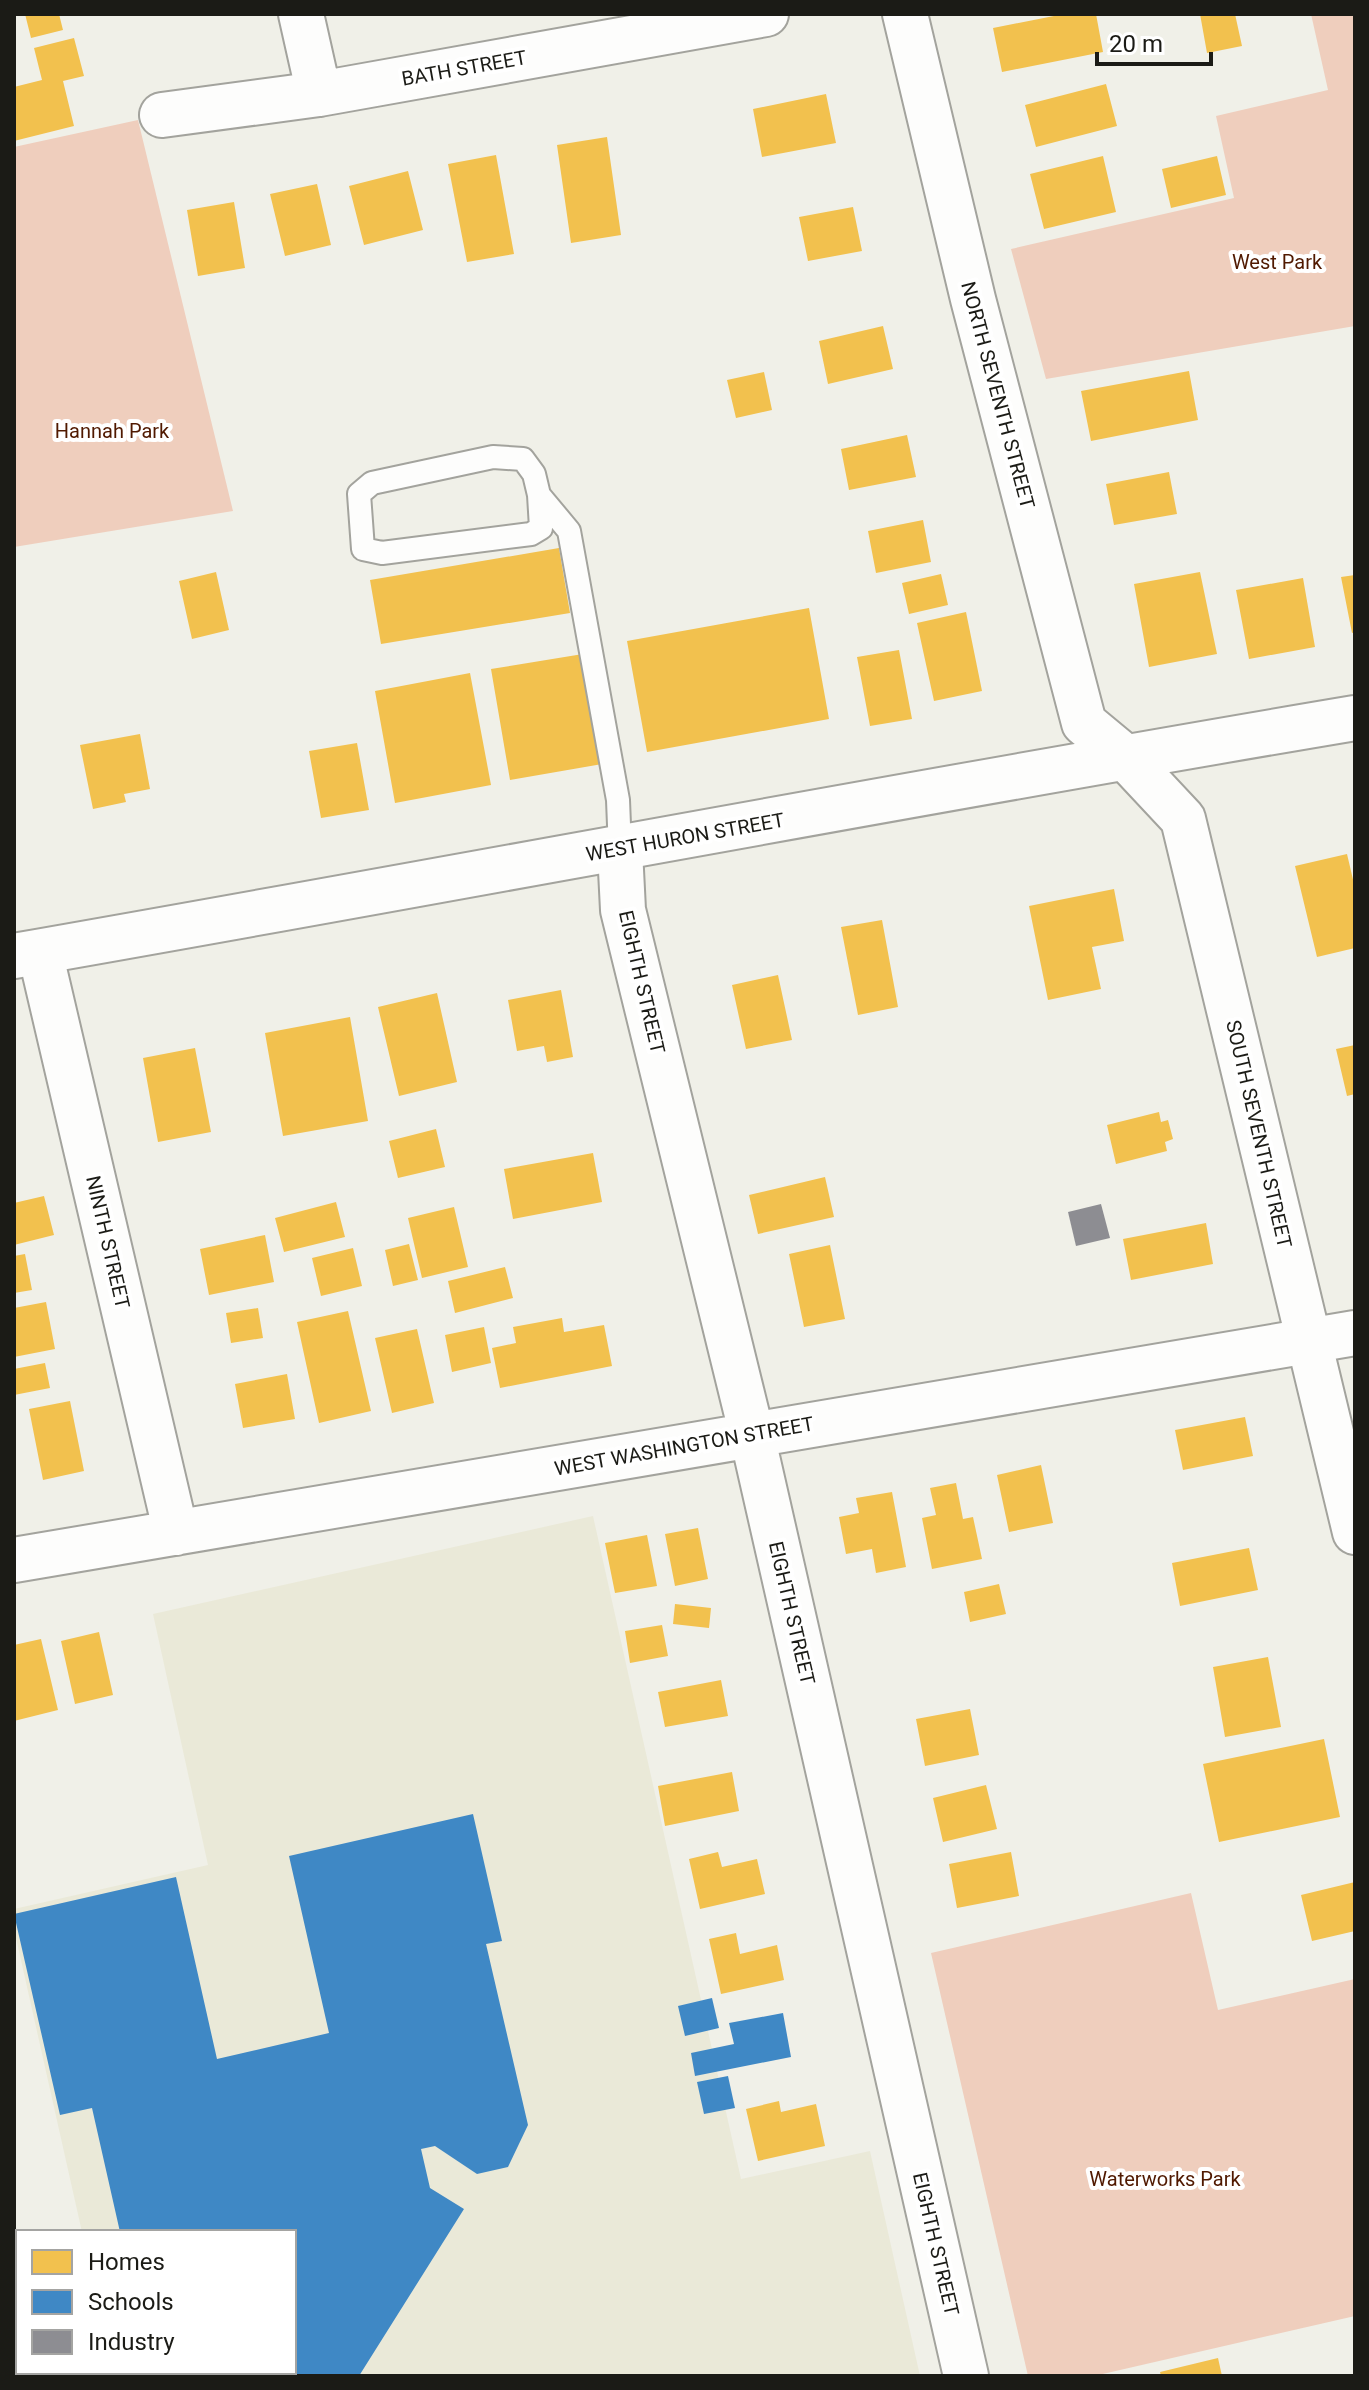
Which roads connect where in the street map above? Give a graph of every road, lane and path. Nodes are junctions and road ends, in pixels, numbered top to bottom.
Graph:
1 (301, 14) edge
2 (766, 14) edge
3 (905, 14) edge
4 (319, 94) junction
5 (162, 115) dead end
6 (539, 495) junction
7 (1355, 718) edge
8 (1125, 757) junction
9 (620, 850) junction
10 (27, 954) edge
11 (1355, 1333) edge
12 (1308, 1341) junction
13 (752, 1435) junction
14 (1355, 1532) edge
15 (176, 1533) junction
16 (14, 1560) edge
17 (966, 2376) edge

1 - 4 street
2 - 4 street, BATH STREET
3 - 8 street, NORTH SEVENTH STREET
4 - 5 street, BATH STREET
6 - 6 lane
6 - 9 lane
7 - 8 street, WEST HURON STREET
8 - 9 street, WEST HURON STREET
8 - 12 street, SOUTH SEVENTH STREET
9 - 10 street, WEST HURON STREET
9 - 13 street, EIGHTH STREET
10 - 15 street, NINTH STREET
11 - 12 street, WEST WASHINGTON STREET
12 - 13 street, WEST WASHINGTON STREET
12 - 14 street, SOUTH SEVENTH STREET
13 - 15 street, WEST WASHINGTON STREET
13 - 17 street, EIGHTH STREET
15 - 16 street, WEST WASHINGTON STREET

